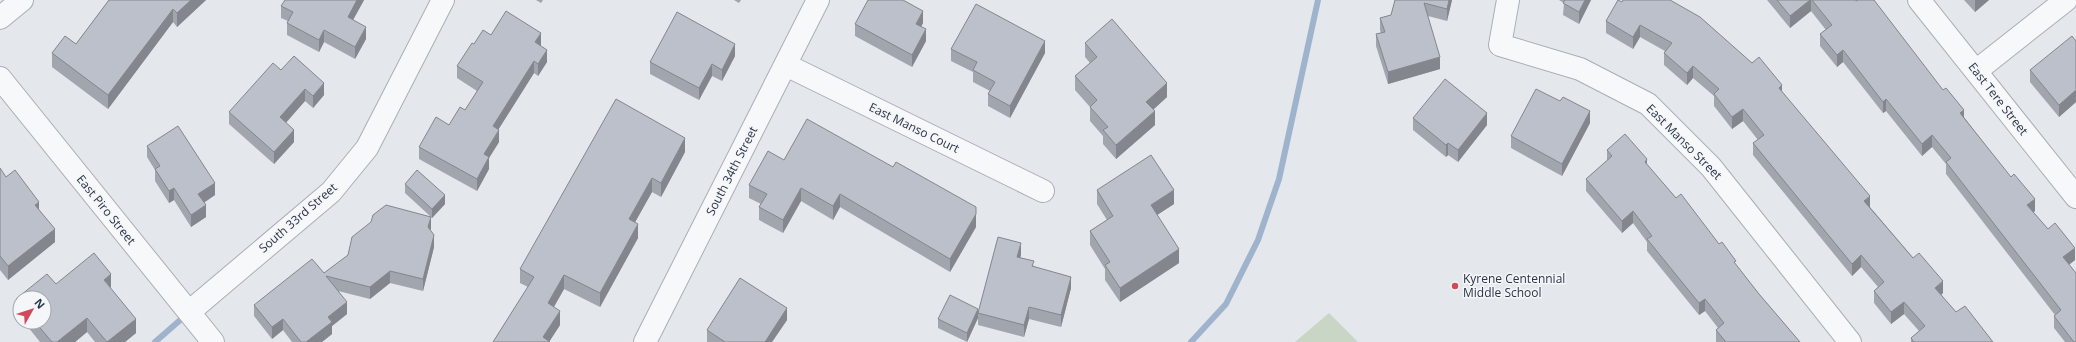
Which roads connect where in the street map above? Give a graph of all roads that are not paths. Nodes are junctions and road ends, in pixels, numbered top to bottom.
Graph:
1 (22, 0) edge
2 (443, 0) edge
3 (818, 0) edge
4 (1508, 0) edge
5 (1919, 0) edge
6 (2066, 0) edge
7 (0, 18) edge
8 (786, 65) junction
9 (1976, 71) junction
10 (0, 78) edge
11 (1043, 191) dead end
12 (2076, 197) edge
13 (188, 312) junction
14 (213, 342) edge
15 (645, 342) edge
16 (1850, 342) edge

1 - 7 street
2 - 13 street, South 33rd Street
3 - 8 street, South 34th Street
4 - 16 street, East Manso Street
5 - 9 street, East Tere Street
6 - 9 street
8 - 11 street, East Manso Court
8 - 15 street, South 34th Street
9 - 12 street, East Tere Street
10 - 13 street, East Piro Street
13 - 14 street, East Piro Street

